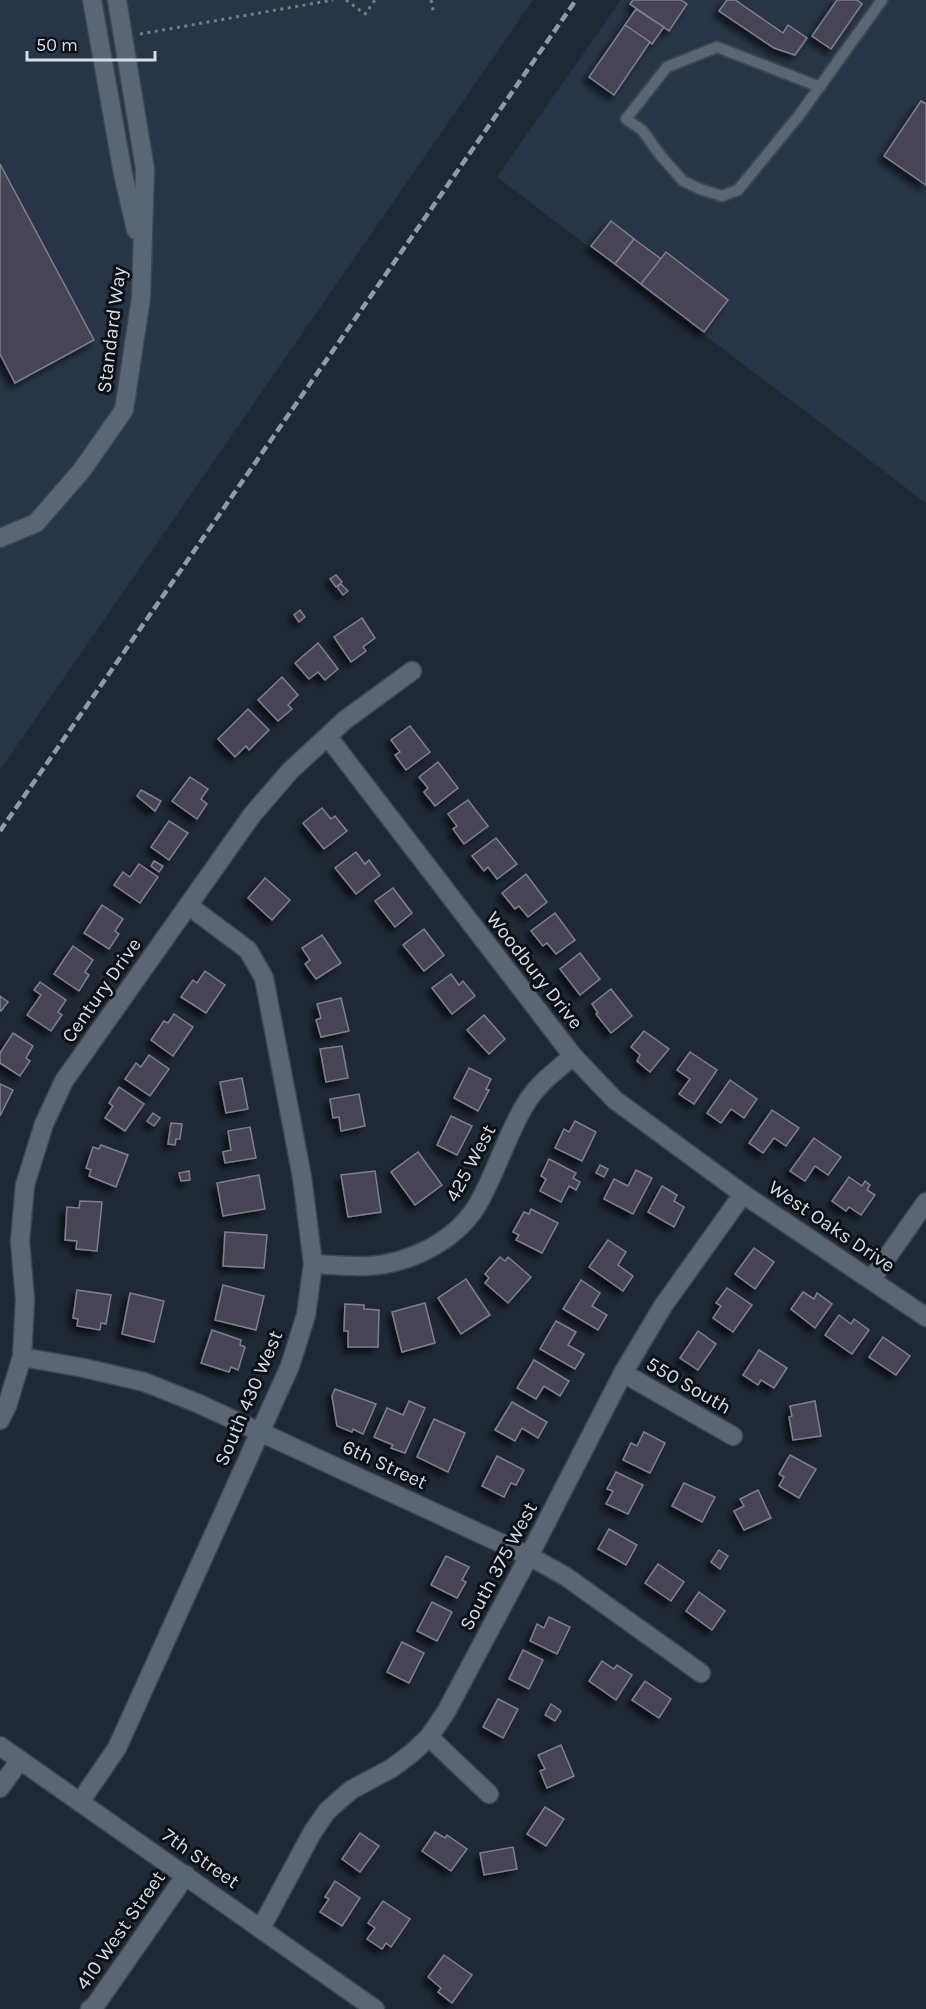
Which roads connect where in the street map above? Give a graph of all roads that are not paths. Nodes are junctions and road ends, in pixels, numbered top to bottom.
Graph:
1 (92, 0) edge
2 (117, 0) edge
3 (882, 0) edge
4 (820, 87) junction
5 (142, 253) junction
6 (0, 538) edge
7 (412, 671) dead end
8 (328, 736) junction
9 (189, 906) junction
10 (573, 1056) junction
11 (743, 1194) junction
12 (926, 1202) edge
13 (313, 1264) junction
14 (871, 1280) junction
15 (926, 1317) edge
16 (22, 1357) junction
17 (623, 1372) junction
18 (0, 1420) edge
19 (261, 1431) junction
20 (734, 1436) dead end
21 (529, 1556) junction
22 (701, 1673) dead end
23 (429, 1737) junction
24 (0, 1746) edge
25 (20, 1760) junction
26 (0, 1788) edge
27 (489, 1794) dead end
28 (80, 1802) junction
29 (186, 1875) junction
30 (261, 1928) junction
31 (90, 2009) edge
32 (375, 2009) edge

1 - 5 street, Standard Way
2 - 5 street, Standard Way
3 - 4 lane
4 - 4 lane
5 - 6 street, Standard Way
7 - 8 street, Century Drive
8 - 9 street, Century Drive
8 - 10 street, Woodbury Drive
9 - 13 street, South 430 West
9 - 16 street, Century Drive
10 - 11 street, Woodbury Drive
10 - 13 street, 425 West
11 - 14 street, West Oaks Drive
11 - 17 street, South 375 West
12 - 14 street
13 - 19 street, South 430 West
14 - 15 street, West Oaks Drive
16 - 18 street, Century Drive
16 - 19 street, 6th Street
17 - 20 street, 550 South
17 - 21 street, South 375 West
19 - 21 street, 6th Street
19 - 28 street, South 430 West
21 - 22 street, 6th Street
21 - 23 street, South 375 West
23 - 27 street
23 - 30 street, South 375 West
24 - 25 street, 7th Street
25 - 26 street
25 - 28 street, 7th Street
28 - 29 street, 7th Street
29 - 30 street, 7th Street
29 - 31 street, 410 West Street
30 - 32 street, 7th Street

